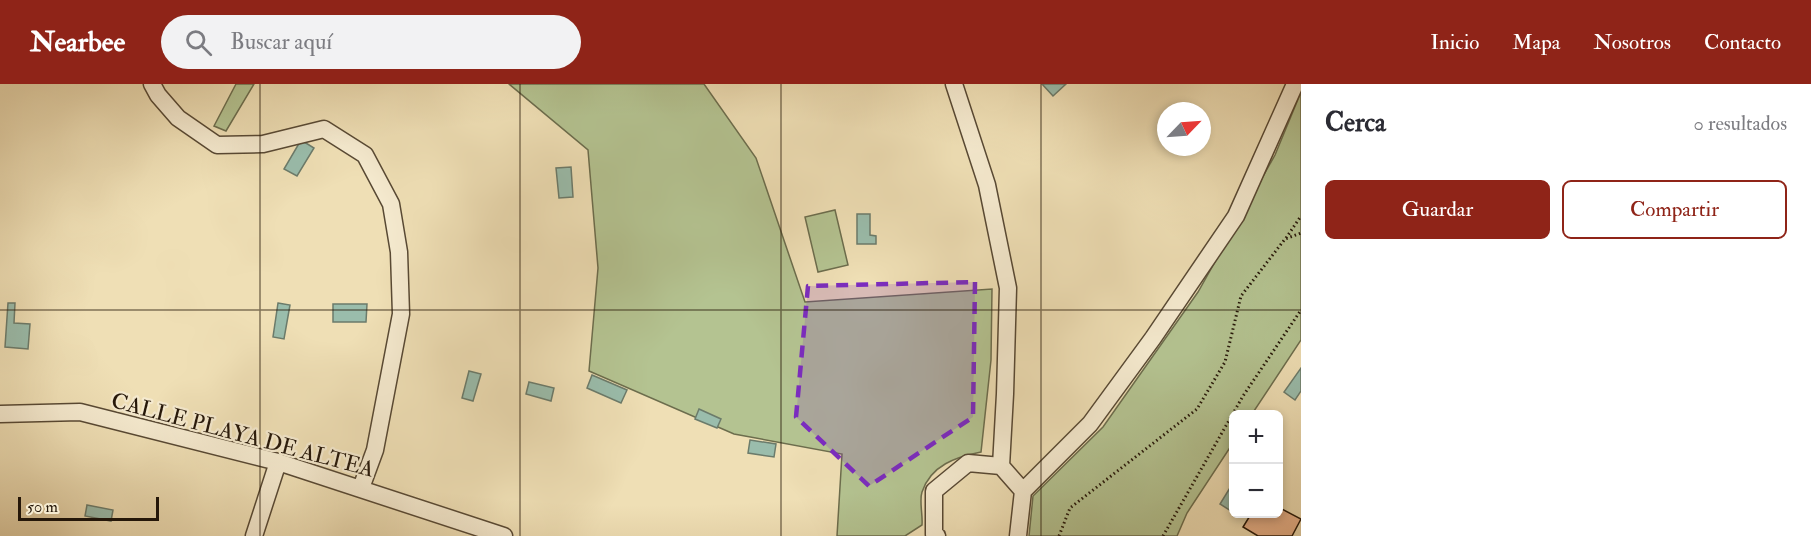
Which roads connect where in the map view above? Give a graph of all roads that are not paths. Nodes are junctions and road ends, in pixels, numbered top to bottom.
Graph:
1 (152, 84) edge
2 (954, 84) edge
3 (1295, 84) edge
4 (0, 414) edge
5 (278, 462) junction
6 (1000, 466) junction
7 (361, 488) junction
8 (1023, 491) junction
9 (934, 535) edge
10 (254, 536) edge
11 (504, 536) edge
12 (1018, 536) edge

1 - 7 street
2 - 6 street
3 - 8 street
4 - 5 street, CALLE PLAYA DE ALTEA
5 - 7 street, CALLE PLAYA DE ALTEA
5 - 10 street
6 - 8 street
6 - 9 street
7 - 11 street, CALLE PLAYA DE ALTEA
8 - 12 street

